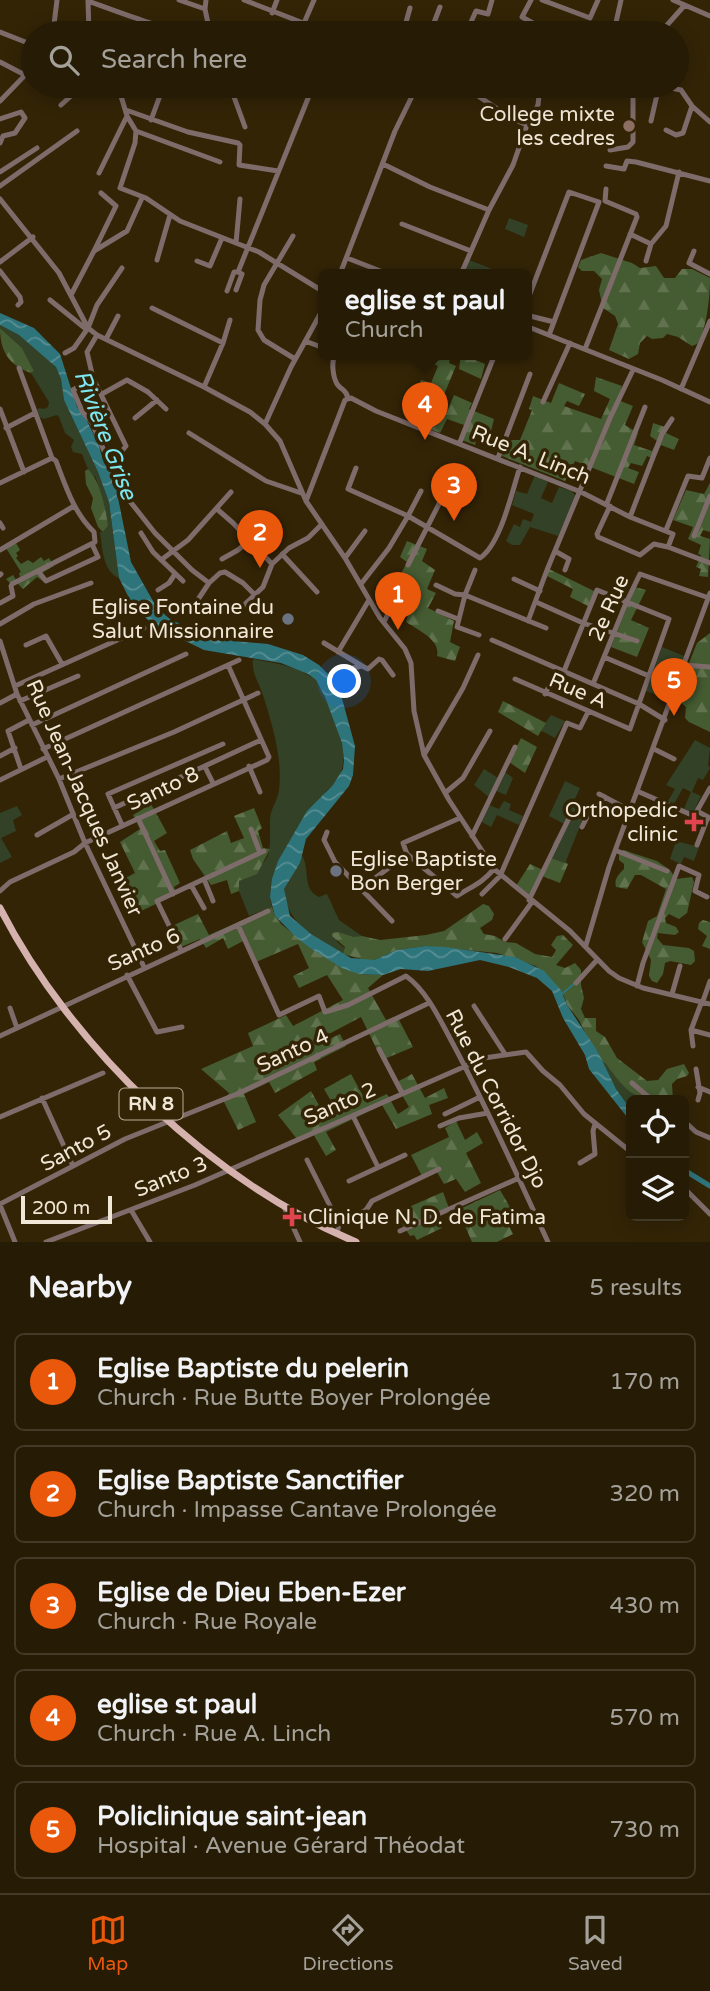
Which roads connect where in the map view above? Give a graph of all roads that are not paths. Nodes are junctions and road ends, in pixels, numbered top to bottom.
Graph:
1 (57, 0) edge
2 (179, 0) edge
3 (206, 0) edge
4 (244, 0) edge
5 (277, 0) edge
6 (314, 0) edge
7 (492, 0) edge
8 (531, 0) edge
9 (542, 0) edge
10 (598, 0) edge
11 (621, 0) edge
12 (673, 0) edge
13 (88, 1) edge
14 (440, 6) dead end
15 (684, 6) junction
16 (410, 8) dead end
17 (205, 9) junction
18 (272, 13) junction
19 (710, 16) edge
20 (54, 21) edge
21 (89, 21) edge
22 (146, 21) edge
23 (208, 21) edge
24 (298, 21) edge
25 (305, 21) edge
26 (406, 21) edge
27 (434, 21) edge
28 (471, 21) edge
29 (529, 21) edge
30 (616, 21) edge
31 (671, 21) edge
32 (0, 33) edge
33 (21, 41) edge
34 (0, 62) edge
35 (21, 73) edge
36 (21, 79) edge
37 (69, 98) edge
38 (122, 98) edge
39 (158, 98) edge
40 (235, 98) edge
41 (308, 98) edge
42 (411, 98) edge
43 (481, 98) edge
44 (539, 98) edge
45 (633, 98) edge
46 (657, 98) edge
47 (686, 98) edge
48 (0, 101) edge
49 (61, 105) dead end
50 (692, 106) junction
51 (126, 113) junction
52 (0, 119) edge
53 (150, 120) junction
54 (651, 121) dead end
55 (710, 122) edge
56 (527, 125) junction
57 (246, 127) dead end
58 (666, 130) dead end
59 (77, 131) dead end
60 (136, 131) junction
61 (0, 143) edge
62 (37, 148) dead end
63 (610, 150) dead end
64 (220, 162) dead end
65 (383, 164) junction
66 (606, 166) dead end
67 (278, 171) junction
68 (0, 172) edge
69 (679, 172) junction
70 (99, 173) dead end
71 (710, 181) edge
72 (0, 186) edge
73 (606, 189) dead end
74 (101, 193) dead end
75 (142, 198) junction
76 (0, 199) edge
77 (240, 199) dead end
78 (489, 210) junction
79 (170, 215) junction
80 (402, 224) dead end
81 (630, 234) junction
82 (293, 236) dead end
83 (33, 237) junction
84 (222, 238) junction
85 (236, 243) junction
86 (651, 244) junction
87 (248, 246) junction
88 (94, 251) junction
89 (471, 251) junction
90 (694, 251) dead end
91 (347, 258) junction
92 (157, 260) dead end
93 (197, 261) dead end
94 (646, 261) dead end
95 (0, 262) edge
96 (275, 263) junction
97 (122, 268) dead end
98 (342, 269) edge
99 (375, 269) edge
100 (463, 269) edge
101 (0, 271) edge
102 (238, 272) junction
103 (710, 274) edge
104 (318, 288) edge
105 (236, 290) dead end
106 (227, 291) dead end
107 (532, 291) edge
108 (71, 295) junction
109 (50, 300) dead end
110 (18, 305) dead end
111 (152, 308) dead end
112 (118, 316) dead end
113 (532, 316) edge
114 (318, 318) edge
115 (230, 320) dead end
116 (710, 321) edge
117 (554, 322) junction
118 (532, 328) edge
119 (87, 329) junction
120 (97, 335) junction
121 (549, 335) junction
122 (106, 339) junction
123 (305, 341) junction
124 (570, 343) junction
125 (223, 344) junction
126 (318, 346) edge
127 (585, 349) junction
128 (65, 353) dead end
129 (295, 359) junction
130 (333, 360) edge
131 (493, 360) edge
132 (19, 368) dead end
133 (633, 370) junction
134 (530, 374) dead end
135 (93, 378) junction
136 (204, 387) junction
137 (681, 389) junction
138 (102, 394) junction
139 (348, 398) junction
140 (156, 400) junction
141 (542, 402) dead end
142 (710, 402) edge
143 (645, 407) dead end
144 (0, 409) edge
145 (166, 409) dead end
146 (35, 413) junction
147 (135, 418) dead end
148 (672, 419) dead end
149 (265, 424) junction
150 (6, 428) junction
151 (189, 433) dead end
152 (460, 442) junction
153 (52, 458) junction
154 (498, 458) junction
155 (710, 458) edge
156 (109, 461) junction
157 (520, 467) junction
158 (356, 468) dead end
159 (24, 472) junction
160 (0, 483) edge
161 (421, 491) dead end
162 (231, 492) dead end
163 (581, 492) junction
164 (301, 493) junction
165 (710, 496) edge
166 (442, 498) dead end
167 (306, 501) junction
168 (608, 505) junction
169 (74, 506) junction
170 (217, 509) junction
171 (408, 516) junction
172 (630, 517) junction
173 (322, 524) junction
174 (426, 527) junction
175 (666, 530) junction
176 (365, 531) dead end
177 (141, 533) dead end
178 (694, 536) dead end
179 (250, 540) junction
180 (93, 543) junction
181 (668, 547) junction
182 (0, 550) edge
183 (173, 550) junction
184 (555, 551) junction
185 (282, 554) junction
186 (345, 558) junction
187 (222, 559) dead end
188 (161, 560) junction
189 (710, 563) edge
190 (272, 564) junction
191 (408, 565) dead end
192 (475, 570) dead end
193 (565, 570) dead end
194 (38, 572) junction
195 (176, 574) junction
196 (514, 579) dead end
197 (183, 581) dead end
198 (90, 583) dead end
199 (209, 583) junction
200 (403, 583) dead end
201 (361, 584) junction
202 (436, 586) dead end
203 (158, 590) dead end
204 (540, 591) junction
205 (317, 592) dead end
206 (255, 595) junction
207 (465, 595) junction
208 (709, 596) edge
209 (369, 600) junction
210 (536, 602) junction
211 (0, 603) edge
212 (626, 603) junction
213 (243, 606) dead end
214 (193, 607) dead end
215 (438, 611) dead end
216 (458, 619) junction
217 (528, 621) junction
218 (384, 622) junction
219 (583, 623) junction
220 (0, 624) edge
221 (144, 628) dead end
222 (546, 628) dead end
223 (614, 632) junction
224 (479, 635) dead end
225 (0, 640) edge
226 (492, 640) dead end
227 (637, 641) dead end
228 (324, 643) dead end
229 (26, 645) dead end
230 (338, 652) junction
231 (187, 654) dead end
232 (478, 655) dead end
233 (604, 657) junction
234 (239, 660) dead end
235 (62, 664) junction
236 (228, 665) junction
237 (684, 665) junction
238 (362, 666) junction
239 (710, 667) edge
240 (353, 668) dead end
241 (561, 670) junction
242 (393, 675) dead end
243 (78, 676) dead end
244 (649, 676) junction
245 (515, 679) dead end
246 (593, 684) junction
247 (15, 686) junction
248 (258, 692) dead end
249 (17, 694) junction
250 (545, 694) junction
251 (244, 699) junction
252 (20, 701) junction
253 (0, 703) edge
254 (639, 704) junction
255 (588, 712) junction
256 (665, 720) junction
257 (30, 722) junction
258 (490, 731) dead end
259 (261, 740) junction
260 (223, 744) dead end
261 (515, 747) dead end
262 (15, 748) junction
263 (43, 749) junction
264 (654, 749) junction
265 (424, 755) junction
266 (0, 756) edge
267 (47, 757) junction
268 (674, 760) dead end
269 (249, 766) junction
270 (205, 767) junction
271 (21, 769) junction
272 (59, 779) junction
273 (0, 780) edge
274 (213, 783) junction
275 (710, 788) edge
276 (637, 791) junction
277 (260, 792) dead end
278 (445, 793) junction
279 (114, 808) junction
280 (631, 811) junction
281 (697, 811) junction
282 (72, 815) junction
283 (570, 816) dead end
284 (138, 818) junction
285 (460, 818) junction
286 (709, 818) edge
287 (122, 825) junction
288 (582, 827) dead end
289 (251, 829) dead end
290 (327, 832) dead end
291 (37, 835) dead end
292 (472, 836) junction
293 (85, 843) junction
294 (697, 845) dead end
295 (617, 850) junction
296 (407, 854) junction
297 (494, 870) junction
298 (667, 871) dead end
299 (499, 876) junction
300 (204, 879) junction
301 (191, 885) junction
302 (362, 888) junction
303 (0, 891) edge
304 (173, 894) junction
305 (482, 894) dead end
306 (707, 897) dead end
307 (213, 901) dead end
308 (531, 901) junction
309 (204, 908) dead end
310 (0, 910) edge
311 (268, 911) dead end
312 (392, 921) dead end
313 (237, 925) junction
314 (505, 939) dead end
315 (586, 945) junction
316 (181, 950) junction
317 (597, 960) junction
318 (680, 966) dead end
319 (144, 967) junction
320 (127, 975) junction
321 (710, 981) edge
322 (576, 983) dead end
323 (637, 986) junction
324 (672, 994) junction
325 (702, 1001) junction
326 (429, 1003) junction
327 (710, 1004) edge
328 (63, 1006) junction
329 (474, 1006) dead end
330 (10, 1008) dead end
331 (182, 1027) dead end
332 (17, 1028) junction
333 (691, 1030) junction
334 (710, 1034) edge
335 (0, 1036) edge
336 (692, 1046) dead end
337 (379, 1049) dead end
338 (505, 1054) junction
339 (465, 1066) junction
340 (696, 1069) dead end
341 (103, 1073) dead end
342 (632, 1083) dead end
343 (698, 1087) junction
344 (710, 1092) edge
345 (402, 1093) junction
346 (646, 1095) edge
347 (480, 1097) junction
348 (42, 1098) junction
349 (698, 1100) dead end
350 (488, 1113) junction
351 (446, 1114) dead end
352 (353, 1116) junction
353 (0, 1117) edge
354 (168, 1122) junction
355 (595, 1124) junction
356 (440, 1126) dead end
357 (689, 1126) edge
358 (710, 1138) edge
359 (626, 1148) edge
360 (405, 1155) dead end
361 (307, 1160) dead end
362 (580, 1163) dead end
363 (73, 1166) junction
364 (378, 1167) junction
365 (439, 1169) dead end
366 (229, 1171) junction
367 (519, 1178) junction
368 (349, 1181) dead end
369 (689, 1193) edge
370 (0, 1205) edge
371 (284, 1207) junction
372 (131, 1210) junction
373 (710, 1214) edge
374 (339, 1224) junction
375 (400, 1231) dead end
376 (337, 1234) junction
377 (15, 1242) edge
378 (46, 1242) edge
379 (150, 1242) edge
380 (300, 1242) edge
381 (356, 1242) edge
382 (548, 1242) edge

1 - 20 street
2 - 17 street
3 - 17 street
4 - 18 street
5 - 18 street
6 - 25 street
7 - 28 street
8 - 29 street
9 - 10 street
11 - 30 street
12 - 15 street
13 - 21 street
13 - 22 street
14 - 27 street
15 - 19 street
15 - 31 street
16 - 26 street
17 - 23 street
18 - 24 street
32 - 33 street
34 - 35 street
36 - 48 street
37 - 49 street
38 - 51 street
39 - 53 street
40 - 57 street
41 - 67 street
42 - 65 street
43 - 56 street
44 - 56 street
45 - 63 street
46 - 54 street
47 - 50 street
50 - 55 street
50 - 58 street
51 - 53 street
51 - 60 street
51 - 70 street
52 - 61 street
53 - 67 street
56 - 78 street
59 - 72 street
60 - 64 street
60 - 75 street
62 - 68 street
65 - 78 street
65 - 91 street
66 - 69 street
67 - 87 street
69 - 71 street
69 - 86 street
73 - 81 street
74 - 88 street
75 - 79 street
75 - 88 street
76 - 83 street
77 - 85 street
78 - 89 street
79 - 84 street
79 - 92 street
80 - 89 street
81 - 86 street
81 - 127 street
82 - 96 street
83 - 95 street
83 - 108 street
84 - 85 street
84 - 93 street
85 - 87 street
86 - 94 street
87 - 96 street
87 - 102 street
88 - 108 street
89 - 100 street
90 - 103 street
91 - 98 street
91 - 99 street
96 - 104 street
96 - 129 street
97 - 119 street
101 - 110 street
102 - 105 street
102 - 106 street
107 - 117 street
108 - 119 street
109 - 119 street
111 - 125 street
112 - 122 street
113 - 117 street
114 - 123 street
115 - 125 street
116 - 137 street
117 - 121 street
118 - 121 street
119 - 120 street
119 - 128 street
120 - 122 street
120 - 135 street
121 - 124 street
122 - 136 street
123 - 126 street
123 - 129 street
124 - 127 street
124 - 141 street
125 - 136 street
127 - 133 street
129 - 149 street
130 - 139 street
131 - 152 street
132 - 146 street
133 - 137 street
133 - 163 street
134 - 154 street
135 - 138 street
135 - 156 street
136 - 149 street
137 - 142 street
138 - 140 street
138 - 156 street
139 - 152 street, Rue A. Linch
139 - 167 street
140 - 145 street
140 - 147 street
143 - 168 street
144 - 150 street
146 - 150 street
146 - 153 street
148 - 172 street
149 - 164 street
150 - 159 street
151 - 164 street
152 - 154 street, Rue A. Linch
153 - 159 street
153 - 169 street
154 - 157 street, Rue A. Linch
155 - 175 street
156 - 183 street
157 - 163 street, Rue A. Linch
157 - 174 street
158 - 171 street
159 - 160 street
161 - 171 street
162 - 170 street
163 - 168 street, Rue A. Linch
163 - 184 street
164 - 167 street
165 - 178 street
166 - 174 street
167 - 173 street
168 - 172 street, Rue A. Linch
168 - 181 street
169 - 180 street
169 - 182 street
170 - 179 street
170 - 183 street
171 - 174 street
171 - 201 street
172 - 175 street, Rue A. Linch
173 - 185 street
173 - 186 street
174 - 191 street
175 - 181 street
176 - 186 street
177 - 188 street
179 - 187 street
179 - 190 street
180 - 194 street
180 - 194 street
181 - 189 street
183 - 188 street
183 - 199 street
184 - 193 street
184 - 204 street
185 - 190 street
185 - 205 street
186 - 201 street
188 - 195 street
190 - 206 street
192 - 207 street
194 - 211 street
195 - 197 street
195 - 203 street
196 - 204 street
198 - 220 street
199 - 206 street
199 - 214 street
200 - 218 street
201 - 209 street
202 - 207 street
204 - 210 street
206 - 213 street
207 - 216 street
207 - 217 street
208 - 212 street, 2e Rue
208 - 237 street
209 - 218 street
209 - 230 street
210 - 217 street
210 - 219 street
212 - 219 street
212 - 223 street, 2e Rue
212 - 244 street
215 - 216 street
216 - 224 street
217 - 222 street
218 - 265 street
219 - 223 street
219 - 241 street
221 - 235 street
223 - 227 street
223 - 233 street, 2e Rue
225 - 247 street, Rue Jean-Jacques Janvier
226 - 241 street
228 - 230 street
229 - 235 street
230 - 238 street
231 - 257 street
232 - 265 street
233 - 244 street
233 - 246 street, 2e Rue
234 - 236 street
235 - 247 street
236 - 251 street
236 - 263 street
237 - 239 street
237 - 256 street
238 - 240 street
238 - 242 street
241 - 246 street
241 - 250 street
243 - 252 street
244 - 254 street
245 - 250 street, Rue A
246 - 254 street
247 - 249 street, Rue Jean-Jacques Janvier
248 - 251 street
249 - 252 street, Rue Jean-Jacques Janvier
249 - 253 street
250 - 255 street, Rue A
251 - 259 street
251 - 272 street
252 - 257 street, Rue Jean-Jacques Janvier
254 - 255 street, Rue A
254 - 256 street
255 - 299 street
256 - 264 street
257 - 262 street
257 - 263 street, Rue Jean-Jacques Janvier
258 - 278 street
259 - 269 street, Santo 8
259 - 270 street
260 - 279 street
261 - 292 street
262 - 266 street
262 - 271 street
263 - 267 street, Rue Jean-Jacques Janvier
264 - 268 street
264 - 276 street
265 - 278 street
267 - 271 street
267 - 272 street, Rue Jean-Jacques Janvier
269 - 274 street, Santo 8
269 - 277 street
270 - 274 street
270 - 279 street
271 - 273 street
272 - 282 street, Rue Jean-Jacques Janvier
274 - 284 street, Santo 8
275 - 281 street
276 - 280 street
276 - 281 street
278 - 285 street
279 - 287 street
280 - 288 street
280 - 295 street
281 - 286 street
282 - 291 street
282 - 293 street, Rue Jean-Jacques Janvier
283 - 308 street
284 - 287 street, Santo 8
284 - 304 street
285 - 292 street
285 - 296 street
286 - 294 street
287 - 293 street, Santo 8
289 - 300 street
290 - 302 street
292 - 297 street
293 - 303 street, Santo 8
293 - 319 street, Rue Jean-Jacques Janvier
295 - 298 street
295 - 315 street
296 - 297 street
296 - 302 street
297 - 299 street
299 - 305 street
299 - 308 street
300 - 301 street
300 - 307 street
301 - 304 street
301 - 309 street
302 - 312 street
304 - 316 street
306 - 323 street
308 - 314 street
308 - 315 street
310 - 328 main road, RN 8
311 - 313 street, Santo 6
313 - 316 street, Santo 6
313 - 326 street, Rue du Corridor Djo
315 - 317 street
316 - 319 street, Santo 6
317 - 322 street
317 - 323 street
318 - 324 street
319 - 320 street, Santo 6
320 - 328 street, Santo 6
320 - 331 street
321 - 325 street
323 - 324 street
324 - 325 street
325 - 327 street
325 - 333 street
326 - 339 street, Rue du Corridor Djo
326 - 354 street, Santo 4
328 - 332 street, Santo 6
328 - 354 main road, RN 8
329 - 338 street
330 - 332 street
332 - 335 street, Santo 6
333 - 334 street
333 - 336 street
337 - 345 street
338 - 339 street, Santo 2
338 - 355 street
339 - 345 street, Santo 2
339 - 347 street, Rue du Corridor Djo
340 - 343 street
341 - 348 street
342 - 346 street
343 - 344 street
343 - 349 street
345 - 352 street, Santo 2
347 - 350 street, Rue du Corridor Djo
347 - 351 street
348 - 353 street
348 - 363 street
350 - 356 street
350 - 367 street, Rue du Corridor Djo
352 - 364 street
352 - 366 street, Santo 2
354 - 363 street, Santo 5
354 - 366 main road, RN 8
355 - 359 street
355 - 362 street
357 - 358 street
360 - 364 street
361 - 374 street
363 - 370 street, Santo 5
364 - 368 street
365 - 374 street
366 - 371 main road, RN 8
366 - 372 street, Santo 3
367 - 375 street
367 - 382 street, Rue du Corridor Djo
369 - 373 street
370 - 377 street
371 - 376 main road, RN 8
371 - 380 street
372 - 378 street, Santo 3
372 - 379 street
374 - 376 street
376 - 381 main road, RN 8

